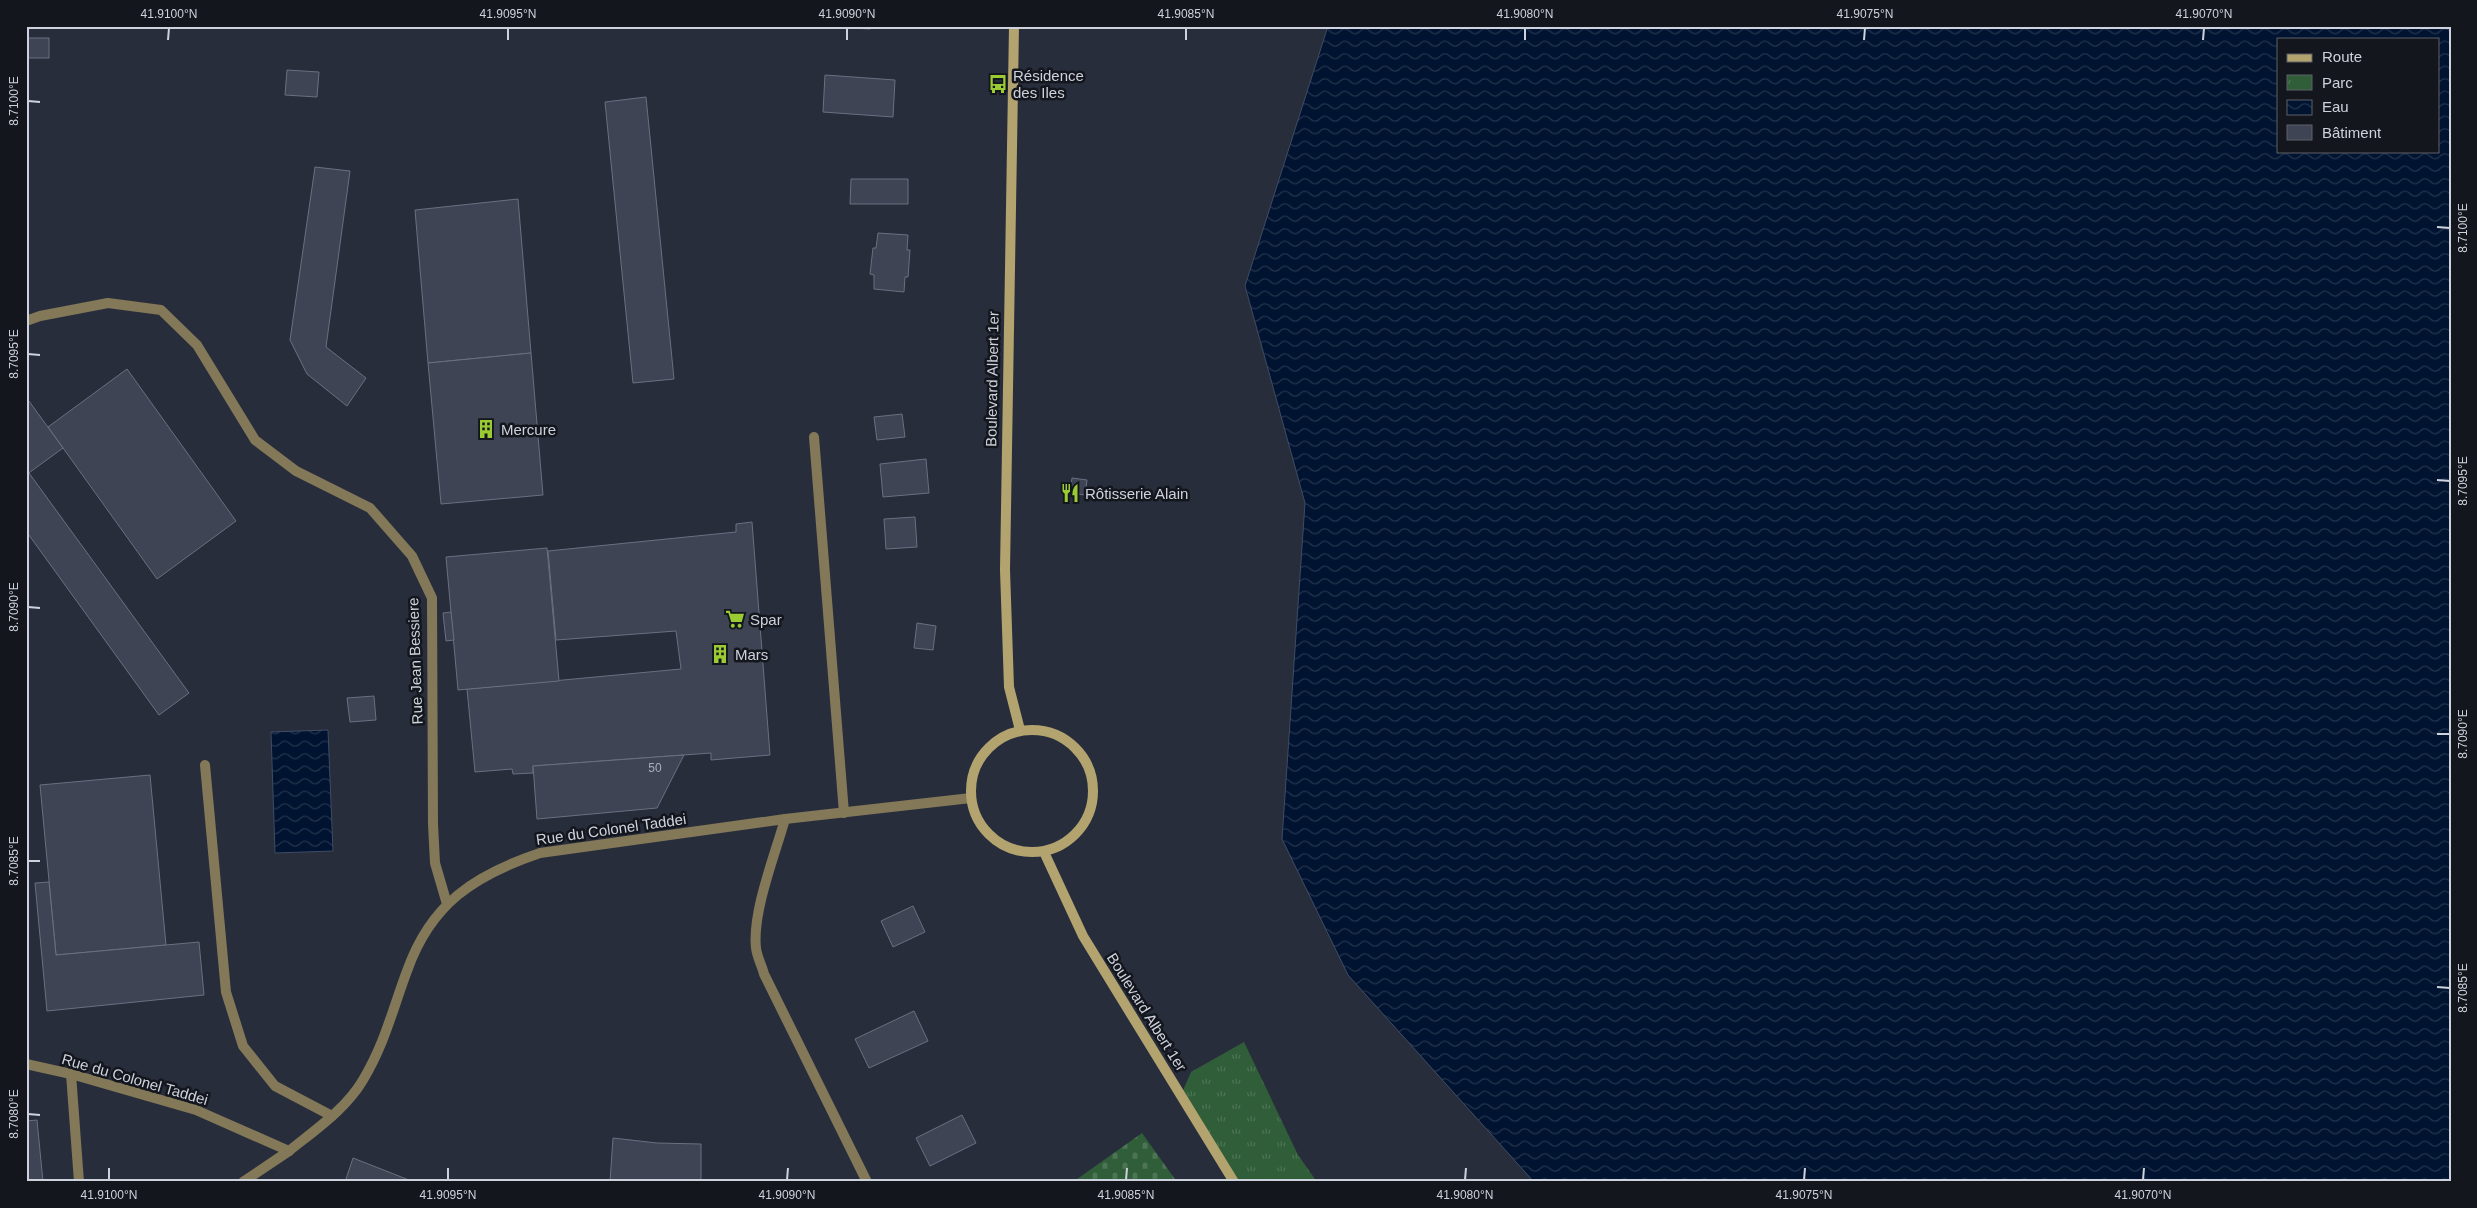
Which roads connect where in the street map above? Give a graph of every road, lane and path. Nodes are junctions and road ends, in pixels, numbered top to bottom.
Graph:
1 (1014, 26) edge
2 (26, 321) edge
3 (814, 438) dead end
4 (1020, 730) junction
5 (205, 765) dead end
6 (971, 798) junction
7 (844, 813) junction
8 (786, 819) junction
9 (1044, 852) junction
10 (447, 904) junction
11 (26, 1064) edge
12 (71, 1074) junction
13 (332, 1116) junction
14 (289, 1151) junction
15 (79, 1182) edge
16 (243, 1182) edge
17 (867, 1182) edge
18 (1234, 1182) edge

1 - 4 main road, Boulevard Albert 1er
2 - 10 street, Rue Jean Bessiere
3 - 7 street
4 - 6 main road
4 - 9 main road
5 - 13 street
6 - 7 street, Rue du Colonel Taddei
6 - 9 main road
7 - 8 street, Rue du Colonel Taddei
8 - 10 street, Rue du Colonel Taddei
8 - 17 street
9 - 18 main road, Boulevard Albert 1er
10 - 13 street, Rue du Colonel Taddei
11 - 12 street, Rue du Colonel Taddei
12 - 14 street, Rue du Colonel Taddei
12 - 15 street
13 - 14 street, Rue du Colonel Taddei
14 - 16 street, Rue du Colonel Taddei

